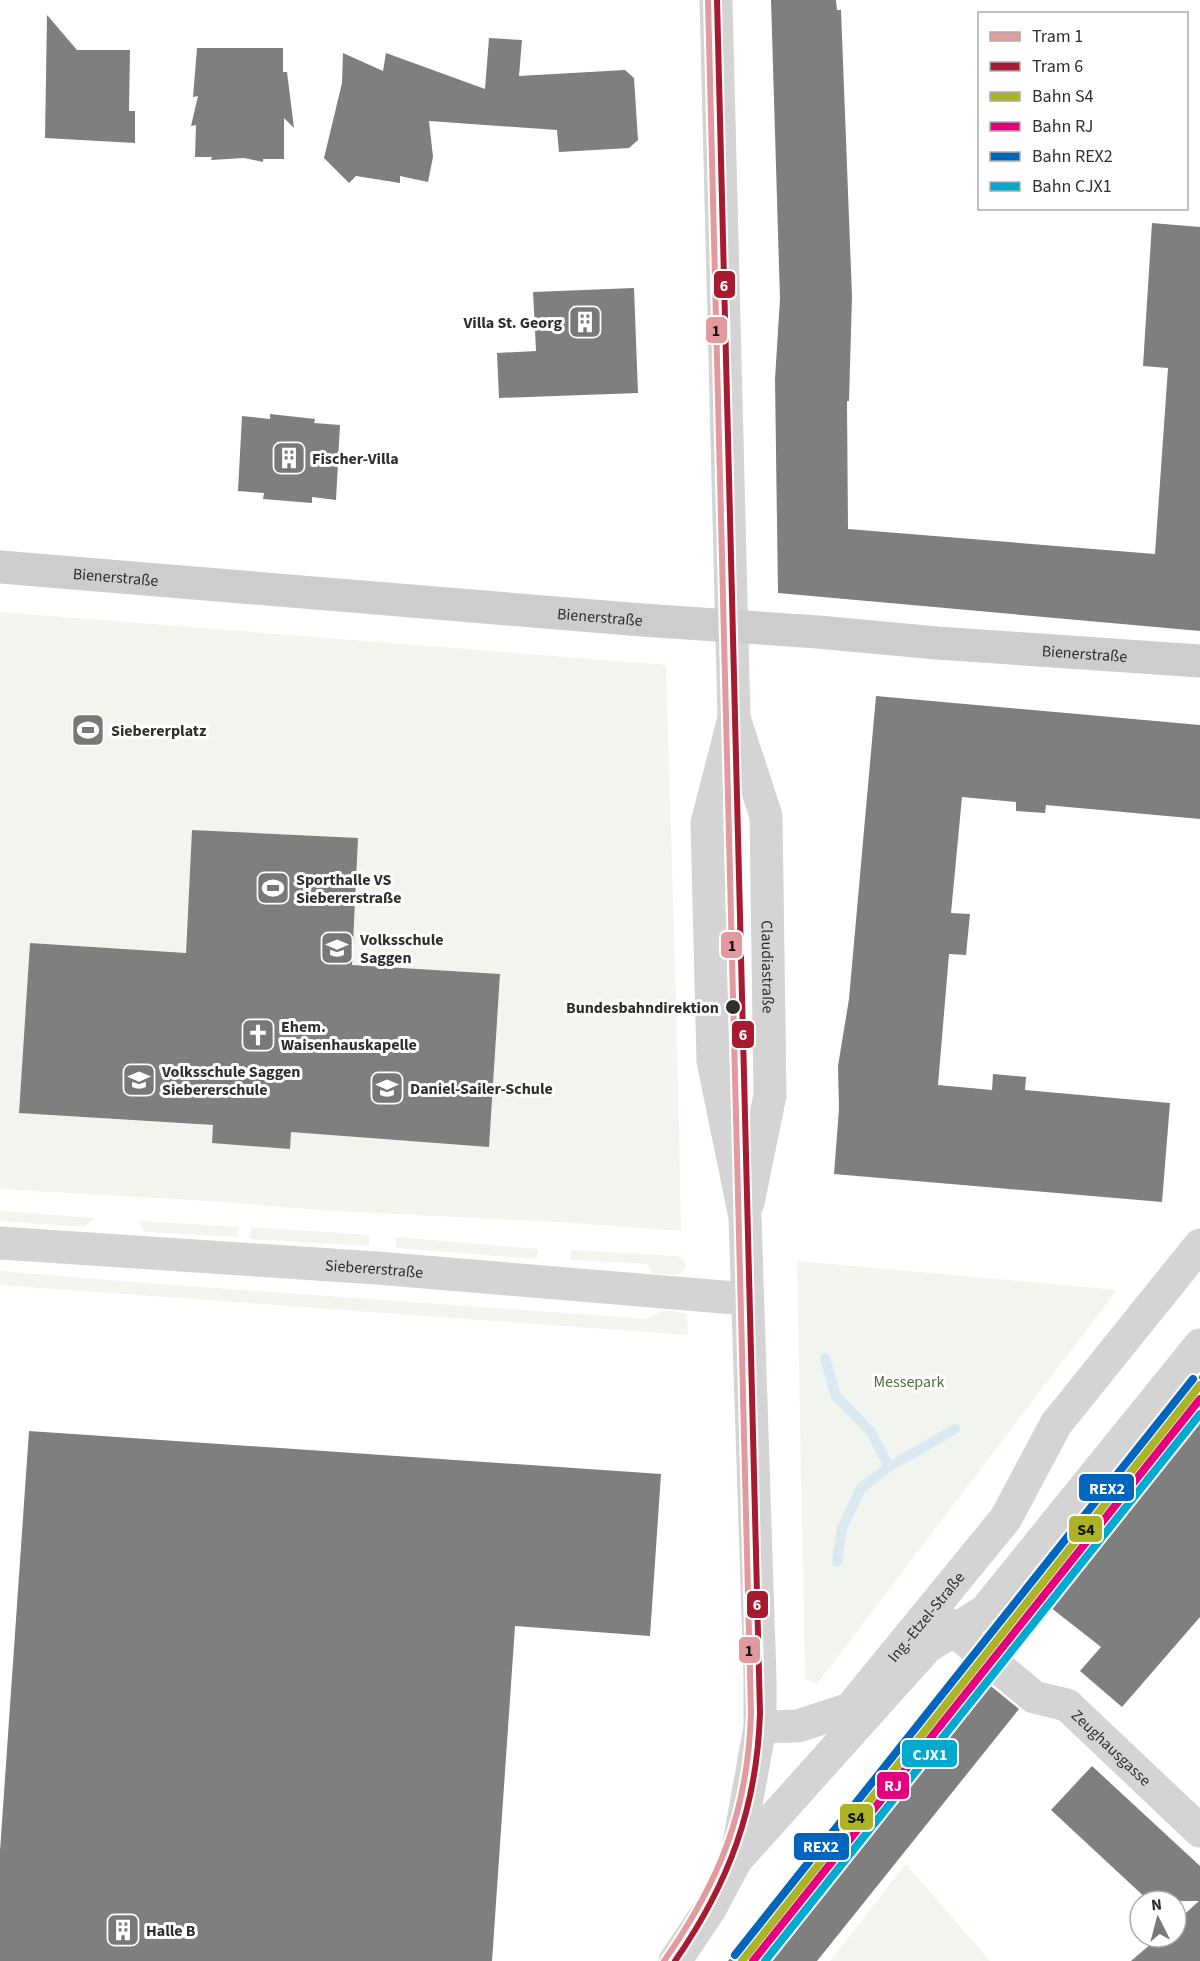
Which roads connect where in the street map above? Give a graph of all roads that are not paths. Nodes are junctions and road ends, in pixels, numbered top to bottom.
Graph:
1 (709, 0) edge
2 (0, 567) edge
3 (732, 626) junction
4 (1200, 661) edge
5 (734, 718) junction
6 (745, 1217) junction
7 (0, 1243) edge
8 (1200, 1245) edge
9 (747, 1299) junction
10 (1200, 1345) edge
11 (931, 1610) junction
12 (760, 1727) junction
13 (1200, 1831) edge
14 (736, 1860) junction
15 (675, 1961) edge

1 - 3 street, Claudiastraße
2 - 3 street, Bienerstraße
3 - 4 street, Bienerstraße
3 - 5 street, Claudiastraße
5 - 6 street, Claudiastraße
5 - 6 street, Claudiastraße
6 - 9 street, Claudiastraße
7 - 9 street, Siebererstraße
8 - 11 street, Ing.-Etzel-Straße
9 - 12 street, Claudiastraße
10 - 14 street
11 - 12 street, Ing.-Etzel-Straße
11 - 13 street, Zeughausgasse
12 - 14 street
14 - 15 street

